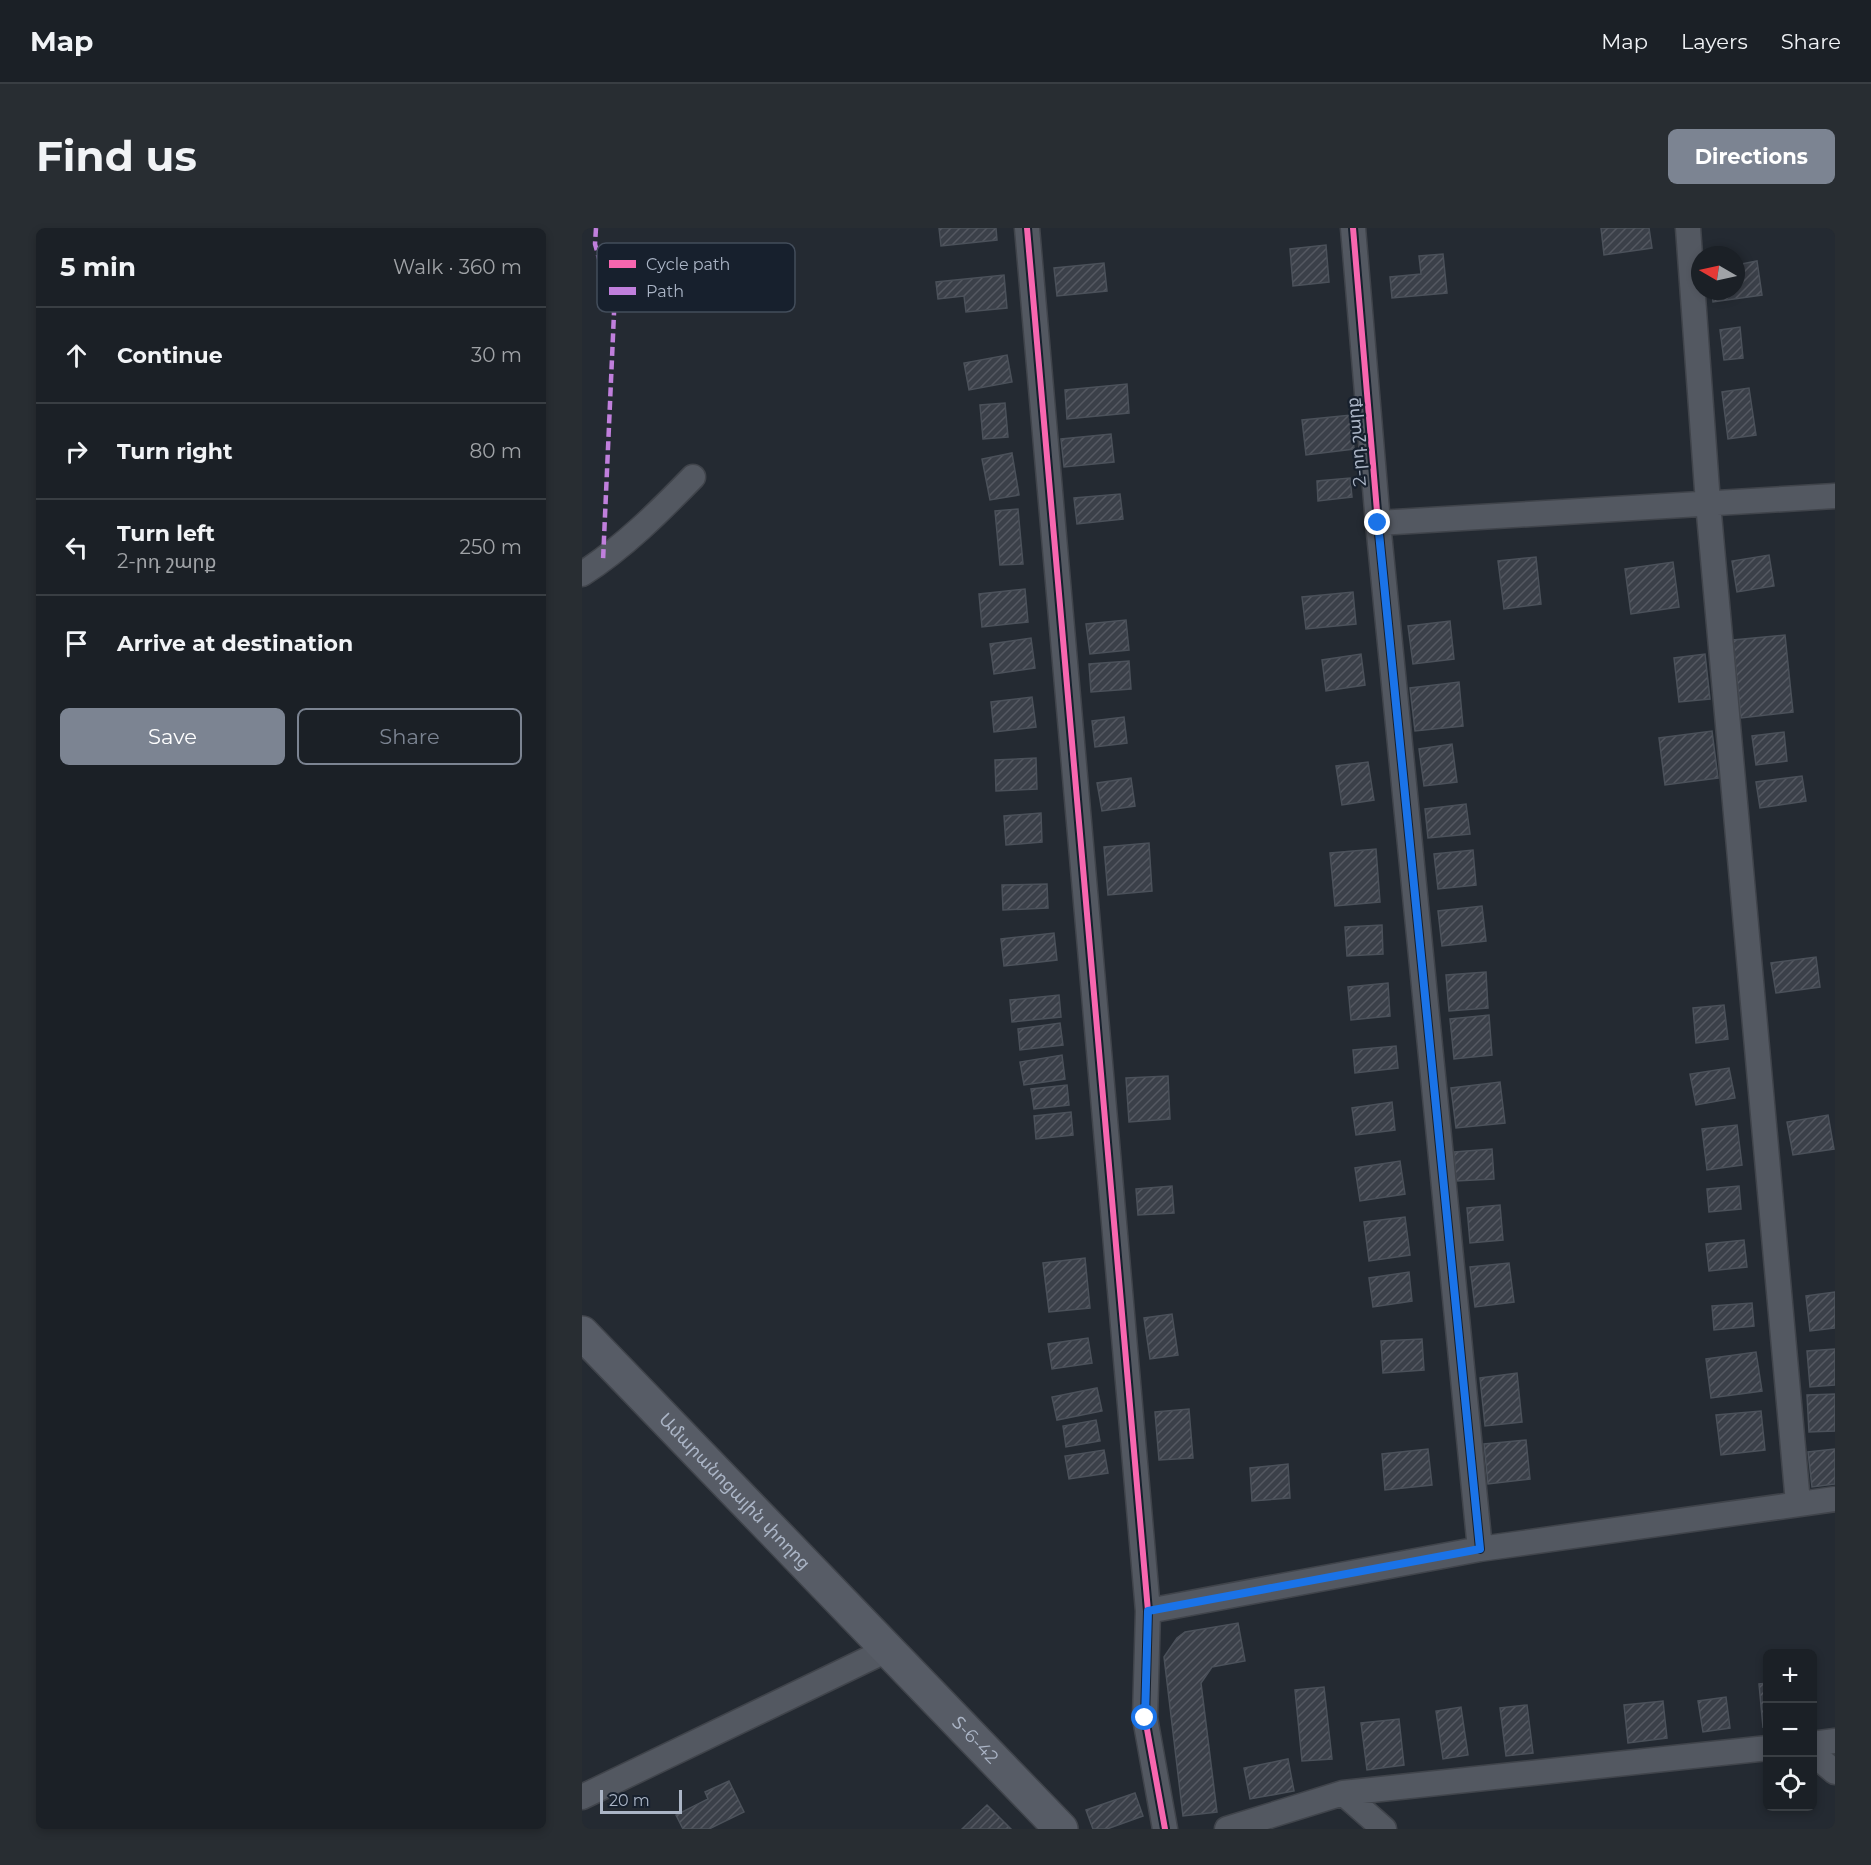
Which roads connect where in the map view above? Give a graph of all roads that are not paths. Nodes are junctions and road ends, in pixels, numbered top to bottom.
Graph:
1 (1027, 228) edge
2 (1353, 228) edge
3 (1688, 228) edge
4 (693, 477) dead end
5 (1835, 496) edge
6 (1708, 502) junction
7 (1378, 523) junction
8 (582, 574) edge
9 (582, 1333) edge
10 (1835, 1499) edge
11 (1798, 1503) junction
12 (1480, 1549) junction
13 (1148, 1611) junction
14 (887, 1650) junction
15 (1835, 1741) edge
16 (1817, 1743) edge
17 (1763, 1748) edge
18 (1817, 1757) edge
19 (1835, 1772) edge
20 (1343, 1793) junction
21 (582, 1797) edge
22 (1061, 1829) edge
23 (1165, 1829) edge
24 (1227, 1829) edge
25 (1384, 1829) edge

1 - 13 street
2 - 7 street, 2-րդ շարք
3 - 6 street
4 - 8 street
5 - 6 street
6 - 7 street
6 - 11 street
7 - 12 street, 2-րդ շարք
9 - 14 main road, Ամարանոցային փողոց / Տ-6-42
10 - 11 street
11 - 12 street
12 - 13 street
13 - 23 street
14 - 21 street
14 - 22 main road, Տ-6-42 / Տ-6-42
15 - 16 street
17 - 20 street
18 - 19 street
20 - 24 street
20 - 25 street

